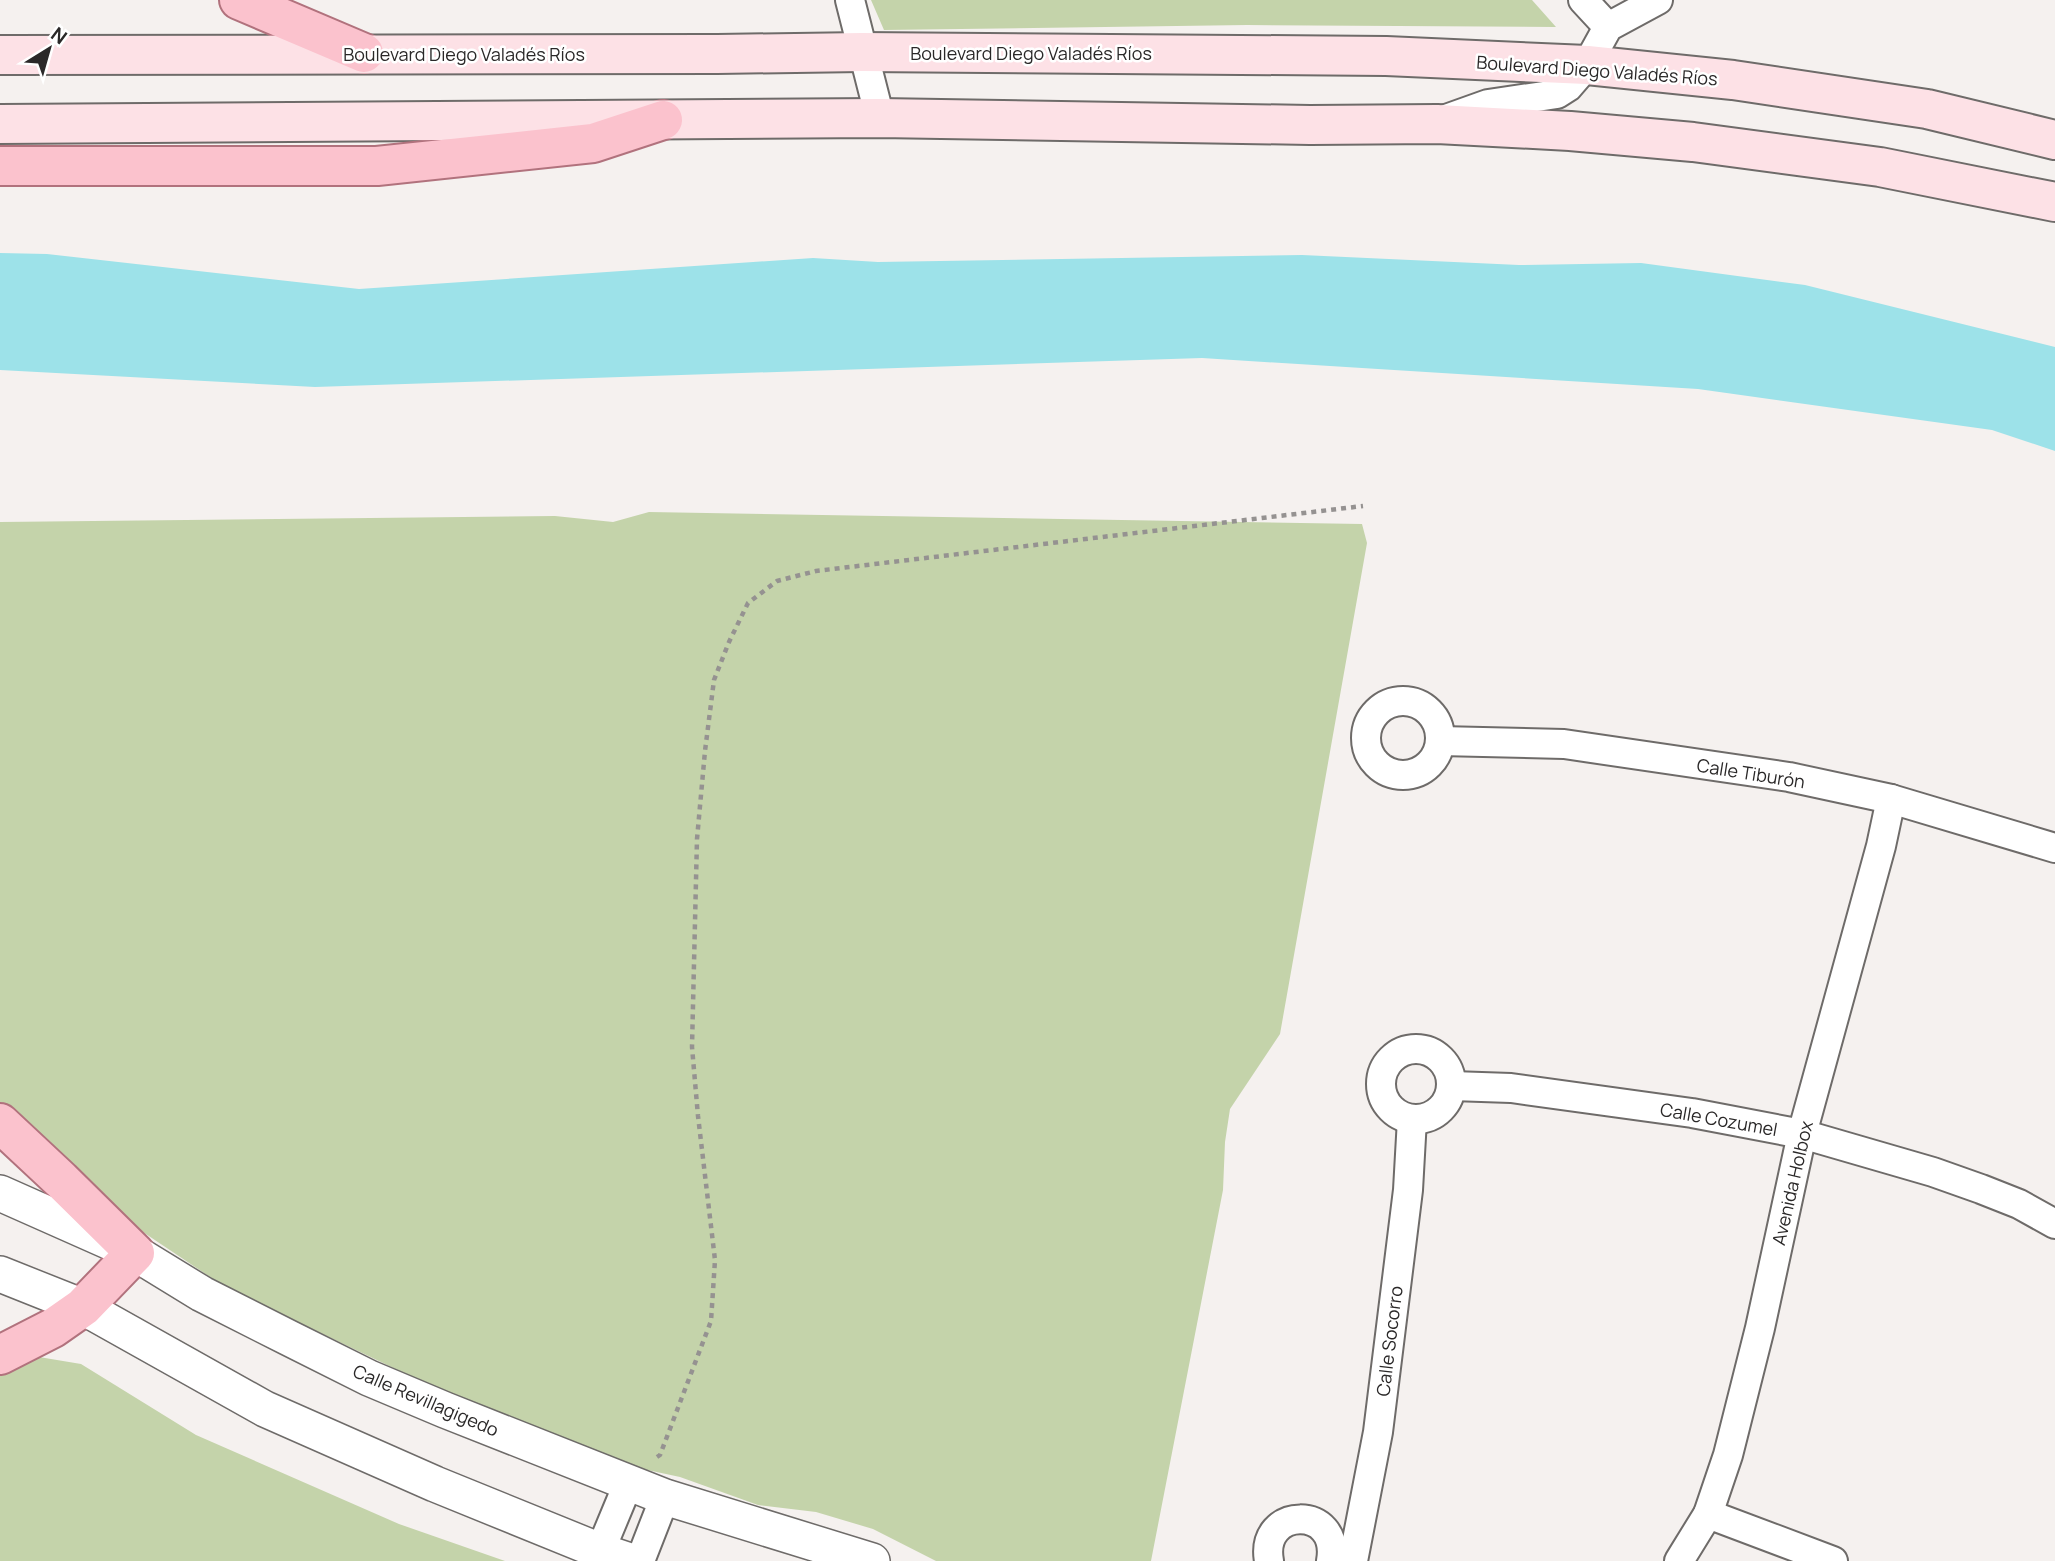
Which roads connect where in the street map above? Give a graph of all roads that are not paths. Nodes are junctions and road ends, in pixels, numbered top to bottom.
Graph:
1 (239, 0) edge
2 (850, 0) edge
3 (1583, 0) edge
4 (1658, 0) edge
5 (1608, 27) junction
6 (862, 52) junction
7 (364, 53) junction
8 (0, 55) edge
9 (1587, 65) junction
10 (880, 118) junction
11 (663, 120) junction
12 (0, 124) edge
13 (1437, 124) junction
14 (2055, 139) edge
15 (0, 166) edge
16 (2055, 202) edge
17 (1440, 741) dead end
18 (1891, 799) junction
19 (2055, 848) edge
20 (1452, 1086) junction
21 (1412, 1119) junction
22 (0, 1123) edge
23 (1802, 1134) junction
24 (0, 1193) edge
25 (2055, 1224) edge
26 (135, 1253) junction
27 (0, 1274) edge
28 (83, 1307) junction
29 (0, 1355) edge
30 (628, 1484) junction
31 (665, 1497) junction
32 (1708, 1514) junction
33 (609, 1558) edge
34 (640, 1561) edge
35 (872, 1561) edge
36 (1269, 1561) edge
37 (1338, 1561) edge
38 (1679, 1561) edge
39 (1833, 1561) edge

1 - 7 main road
2 - 6 street
3 - 5 street
4 - 5 street
5 - 9 street
6 - 7 main road, Boulevard Diego Valadés Ríos
6 - 9 main road, Boulevard Diego Valadés Ríos
6 - 10 street
7 - 8 main road, Boulevard Diego Valadés Ríos
9 - 13 street
9 - 14 main road, Boulevard Diego Valadés Ríos
10 - 11 main road
10 - 13 main road
11 - 12 main road
11 - 15 main road
13 - 16 main road
17 - 18 street, Calle Tiburón
18 - 19 street, Calle Tiburón
18 - 23 street, Avenida Holbox
20 - 21 street
20 - 21 street
20 - 23 street, Calle Cozumel
21 - 37 street, Calle Socorro
22 - 26 main road
23 - 25 street, Calle Cozumel
23 - 32 street, Avenida Holbox
24 - 26 street, Calle Revillagigedo
26 - 28 main road
26 - 30 street, Calle Revillagigedo
27 - 28 street
28 - 29 main road
28 - 33 street
30 - 31 street, Calle Revillagigedo
30 - 33 street
31 - 34 street
31 - 35 street, Calle Revillagigedo
32 - 38 street, Avenida Holbox
32 - 39 street
36 - 37 street, Calle Socorro

